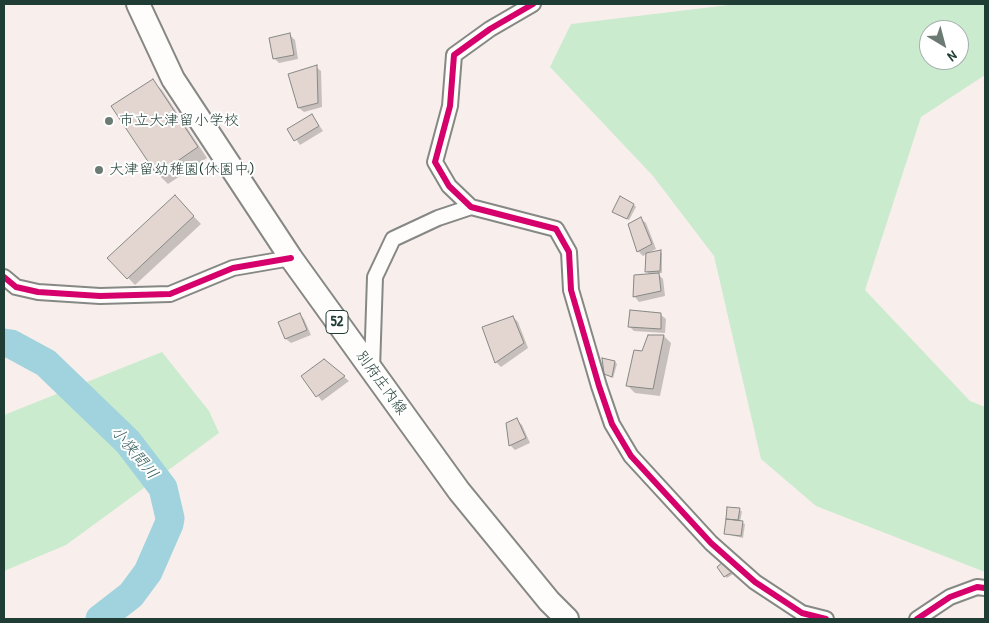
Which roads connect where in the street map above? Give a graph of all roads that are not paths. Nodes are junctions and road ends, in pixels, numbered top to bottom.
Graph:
1 (138, 4) edge
2 (533, 4) edge
3 (471, 207) junction
4 (291, 258) junction
5 (4, 277) edge
6 (372, 370) junction
7 (985, 588) edge
8 (567, 619) edge
9 (826, 619) edge
10 (917, 619) edge

1 - 4 main road, 別府庄内線 / 52
2 - 3 street
3 - 6 street
3 - 9 street
4 - 5 street
4 - 6 main road, 別府庄内線 / 52
6 - 8 main road, 別府庄内線 / 52
7 - 10 street

